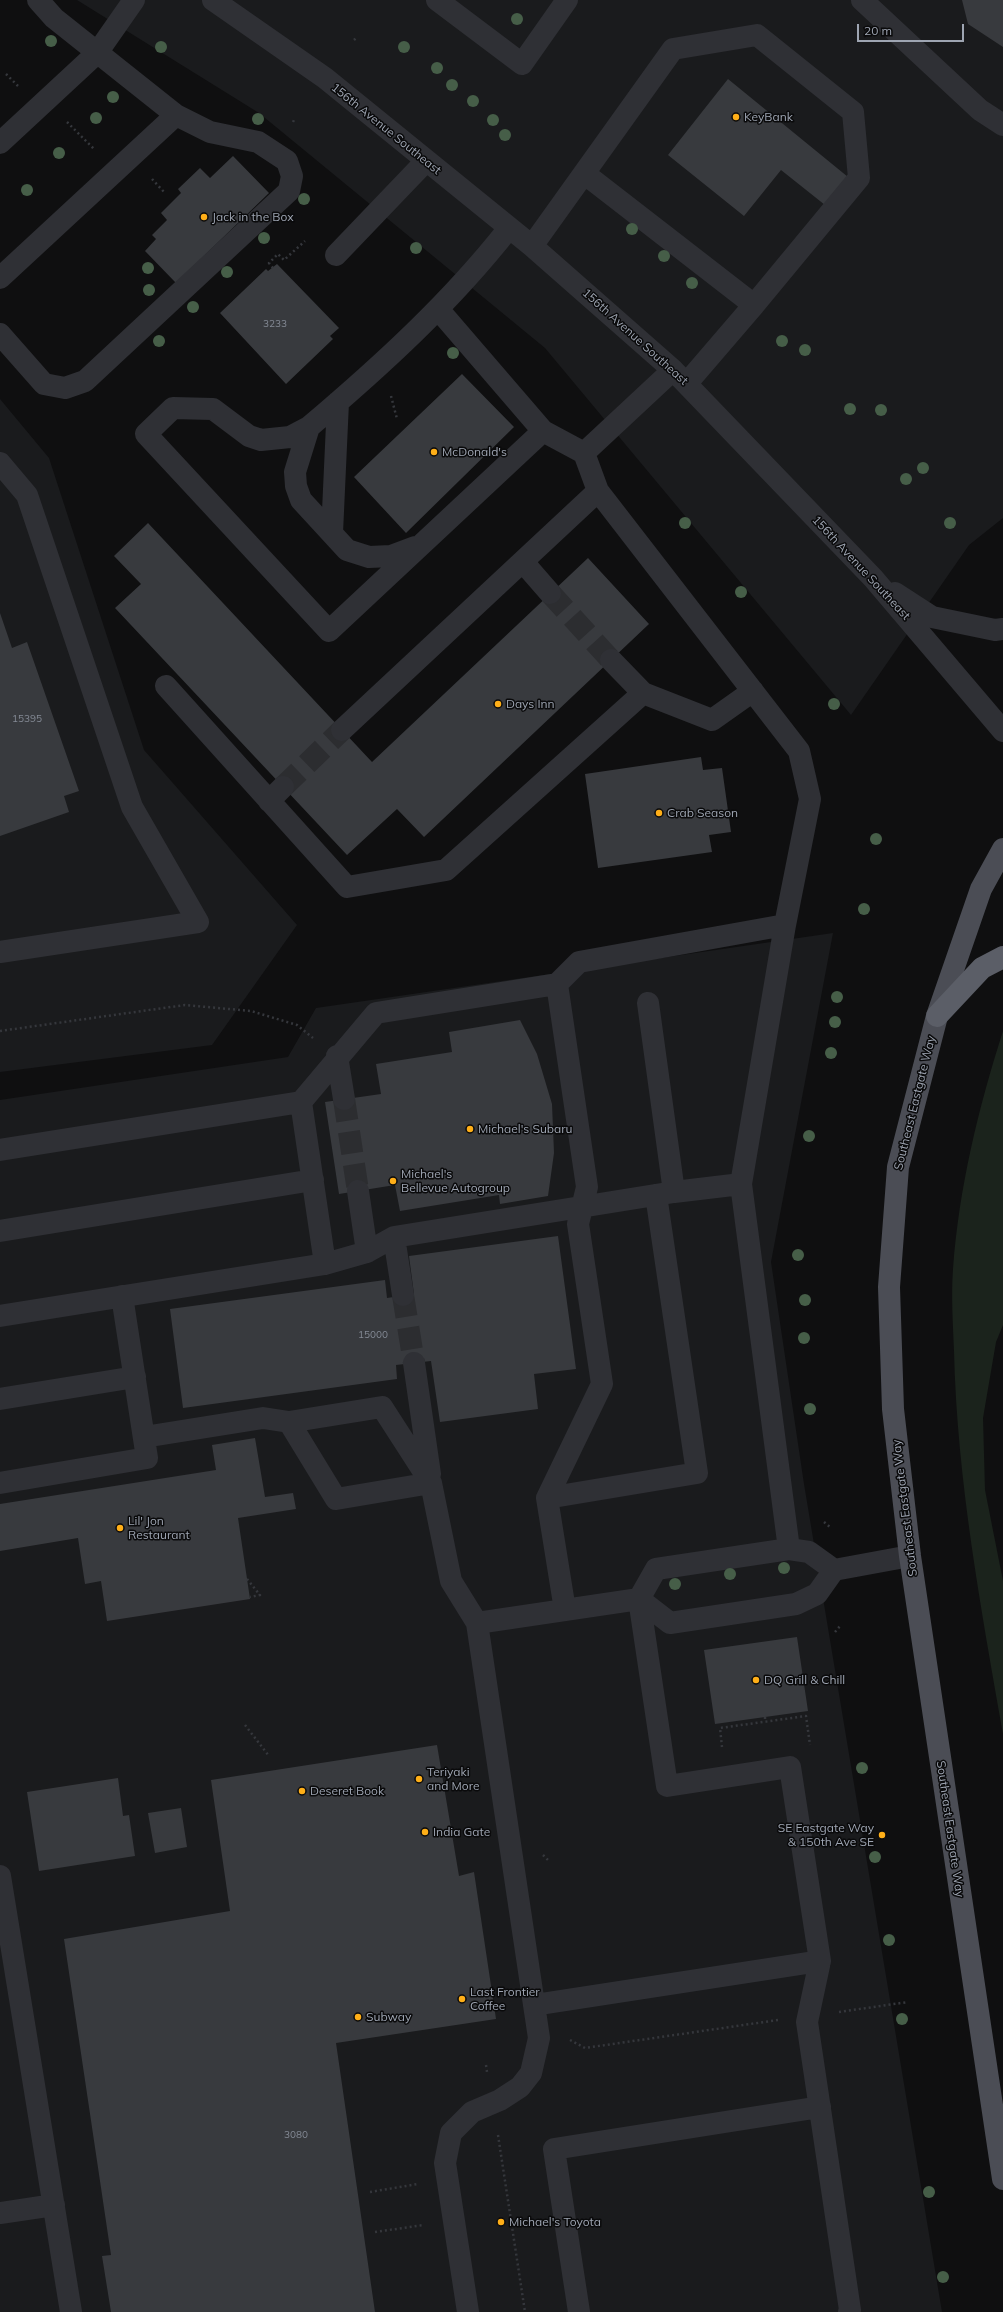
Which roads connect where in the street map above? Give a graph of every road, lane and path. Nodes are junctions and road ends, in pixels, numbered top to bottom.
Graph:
1 (38, 0) edge
2 (134, 0) edge
3 (213, 0) edge
4 (437, 0) edge
5 (567, 0) edge
6 (862, 0) edge
7 (357, 37) dead end
8 (354, 40) dead end
9 (97, 53) junction
10 (6, 74) dead end
11 (43, 104) junction
12 (176, 115) junction
13 (295, 118) dead end
14 (293, 122) dead end
15 (1003, 125) edge
16 (0, 143) edge
17 (426, 161) junction
18 (122, 166) junction
19 (585, 174) junction
20 (164, 192) dead end
21 (509, 228) junction
22 (304, 241) dead end
23 (532, 246) junction
24 (336, 255) dead end
25 (273, 268) dead end
26 (0, 278) edge
27 (754, 305) junction
28 (438, 309) junction
29 (0, 334) edge
30 (680, 376) junction
31 (389, 389) dead end
32 (338, 402) junction
33 (397, 419) dead end
34 (309, 427) junction
35 (542, 432) junction
36 (584, 452) junction
37 (0, 463) edge
38 (598, 491) junction
39 (332, 532) junction
40 (420, 545) junction
41 (523, 562) junction
42 (873, 578) junction
43 (550, 593) tunnel mouth
44 (1003, 629) edge
45 (611, 660) tunnel mouth
46 (166, 686) dead end
47 (753, 691) junction
48 (643, 693) junction
49 (342, 730) tunnel mouth
50 (1003, 731) edge
51 (1003, 849) edge
52 (785, 925) junction
53 (0, 952) edge
54 (1003, 957) edge
55 (557, 984) junction
56 (648, 1004) dead end
57 (937, 1016) junction
58 (0, 1032) edge
59 (337, 1056) junction
60 (344, 1099) tunnel mouth
61 (301, 1102) junction
62 (0, 1150) edge
63 (313, 1180) junction
64 (741, 1184) junction
65 (358, 1191) tunnel mouth
66 (665, 1193) junction
67 (583, 1206) junction
68 (0, 1231) edge
69 (394, 1236) junction
70 (367, 1252) junction
71 (325, 1264) junction
72 (403, 1295) tunnel mouth
73 (122, 1296) junction
74 (0, 1316) edge
75 (414, 1362) tunnel mouth
76 (135, 1377) junction
77 (0, 1399) edge
78 (289, 1422) junction
79 (144, 1438) junction
80 (0, 1483) edge
81 (431, 1483) junction
82 (547, 1498) junction
83 (824, 1522) dead end
84 (830, 1527) dead end
85 (789, 1549) junction
86 (910, 1556) junction
87 (834, 1570) junction
88 (247, 1579) dead end
89 (250, 1597) dead end
90 (639, 1599) junction
91 (565, 1610) junction
92 (477, 1623) junction
93 (840, 1626) dead end
94 (834, 1632) dead end
95 (765, 1717) dead end
96 (766, 1721) junction
97 (245, 1725) dead end
98 (810, 1745) dead end
99 (722, 1751) dead end
100 (269, 1756) dead end
101 (0, 1876) edge
102 (820, 1961) junction
103 (908, 2002) dead end
104 (534, 2005) junction
105 (834, 2013) dead end
106 (779, 2020) dead end
107 (568, 2039) dead end
108 (984, 2061) junction
109 (1003, 2082) edge
110 (820, 2106) junction
111 (497, 2129) dead end
112 (1003, 2179) edge
113 (422, 2184) dead end
114 (370, 2192) dead end
115 (54, 2205) junction
116 (0, 2213) edge
117 (428, 2224) dead end
118 (375, 2232) dead end
119 (71, 2312) edge
120 (468, 2312) edge
121 (525, 2312) edge
122 (580, 2312) edge
123 (848, 2312) edge

1 - 9 street
2 - 9 street
3 - 17 street, 156th Avenue Southeast
4 - 5 street
6 - 15 street
7 - 8 path
9 - 11 street
9 - 12 street
10 - 11 path
11 - 16 street
11 - 18 path
12 - 18 street
12 - 29 street
13 - 14 path
17 - 21 street, 156th Avenue Southeast
17 - 24 street
18 - 20 path
18 - 26 street
19 - 23 street
19 - 27 street
19 - 27 street
21 - 23 street, 156th Avenue Southeast
21 - 28 street
22 - 25 path
23 - 30 street, 156th Avenue Southeast
27 - 30 street
28 - 32 street
28 - 35 street
30 - 36 street
30 - 42 street, 156th Avenue Southeast
31 - 33 path
32 - 34 street
32 - 39 street
34 - 39 street
34 - 40 street
35 - 36 street
35 - 40 street
36 - 38 street
37 - 53 street
38 - 41 street
38 - 47 street
39 - 40 street
41 - 43 street
41 - 49 street
42 - 44 street
42 - 50 street, 156th Avenue Southeast
45 - 48 street
46 - 48 street
47 - 48 street
47 - 52 street
51 - 57 main road, Southeast Eastgate Way
52 - 55 street
52 - 64 street
54 - 57 highway
55 - 59 street
55 - 67 street
56 - 66 street
57 - 86 main road, Southeast Eastgate Way
58 - 59 path
59 - 60 street
59 - 61 street
61 - 62 street
61 - 63 street
63 - 68 street
63 - 71 street
64 - 66 street
64 - 85 street
65 - 70 street
66 - 67 street
66 - 82 street
67 - 69 street
67 - 82 street
69 - 70 street
69 - 72 street
70 - 71 street
71 - 73 street
73 - 74 street
73 - 76 street
75 - 81 street
76 - 77 street
76 - 79 street
78 - 79 street
78 - 81 street
78 - 81 street
79 - 80 street
81 - 92 street
82 - 91 street
83 - 84 path
85 - 87 street
85 - 90 street
86 - 87 street
86 - 108 main road, Southeast Eastgate Way
87 - 90 street
88 - 89 path
90 - 91 street
90 - 102 street
91 - 92 street
92 - 104 street
93 - 94 path
95 - 96 path
96 - 98 path
96 - 99 path
97 - 100 path
101 - 115 street
102 - 104 street
102 - 110 street
103 - 105 path
104 - 120 street
106 - 107 path
108 - 109 main road
108 - 112 main road, Southeast Eastgate Way
110 - 122 street
110 - 123 street
111 - 121 path
113 - 114 path
115 - 116 street
115 - 119 street
117 - 118 path

